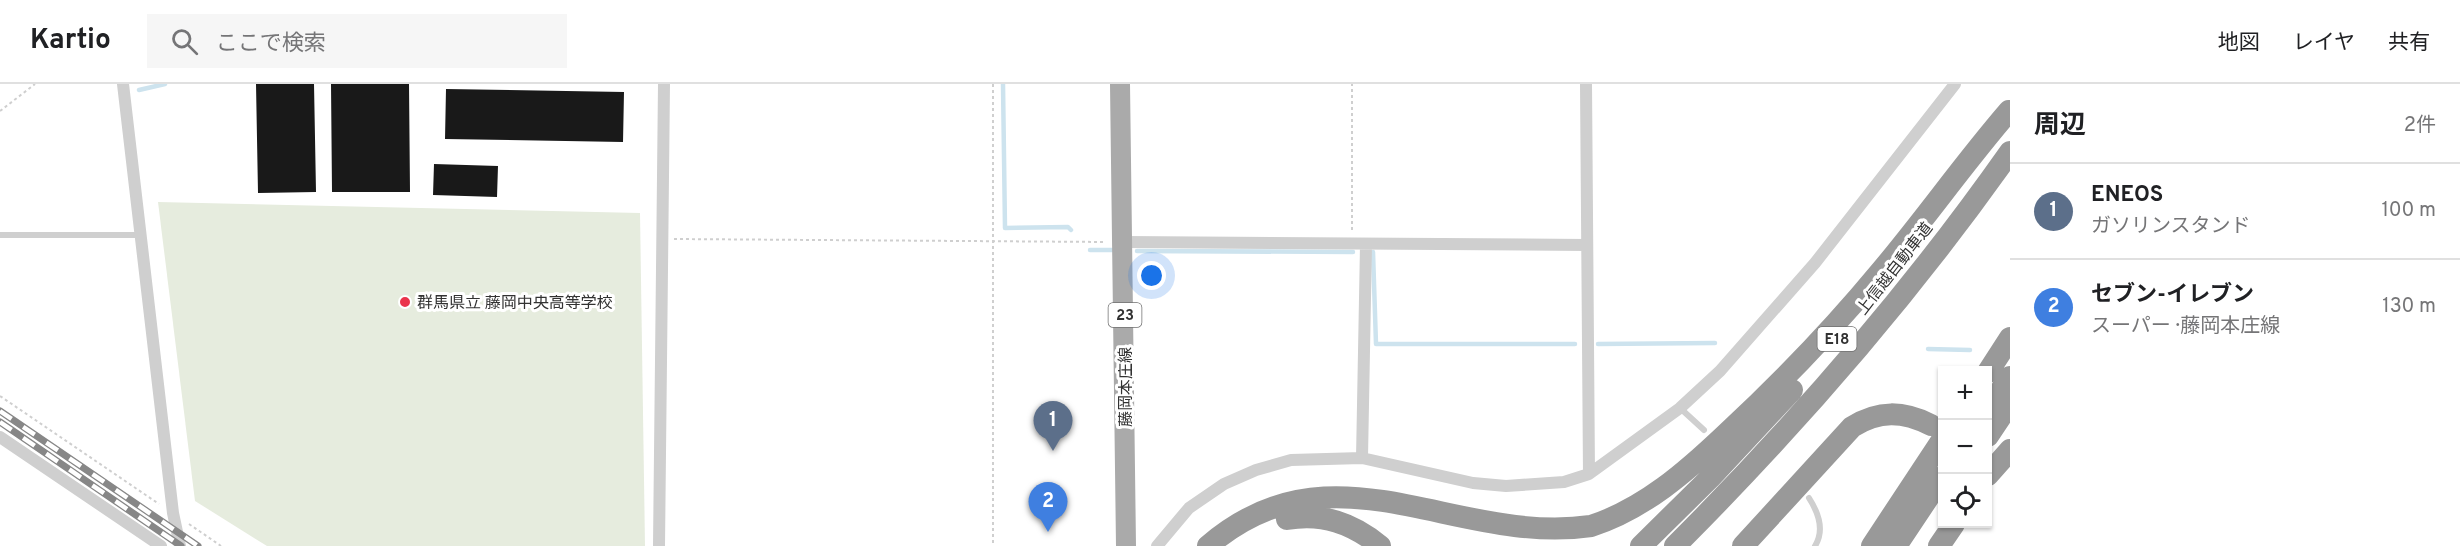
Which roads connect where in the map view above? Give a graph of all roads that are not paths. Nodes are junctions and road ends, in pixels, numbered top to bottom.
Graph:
1 (123, 84) edge
2 (664, 84) edge
3 (1120, 84) edge
4 (1587, 84) edge
5 (1955, 84) edge
6 (2009, 110) edge
7 (2010, 152) edge
8 (142, 235) junction
9 (0, 236) edge
10 (1124, 242) junction
11 (1366, 245) junction
12 (1587, 245) junction
13 (2010, 338) edge
14 (1992, 366) edge
15 (2010, 377) edge
16 (1992, 403) edge
17 (2010, 403) edge
18 (1680, 408) junction
19 (1704, 430) dead end
20 (1992, 430) edge
21 (1937, 432) edge
22 (0, 437) edge
23 (1775, 445) junction
24 (2010, 450) edge
25 (1362, 458) junction
26 (1589, 474) junction
27 (2002, 476) edge
28 (1938, 483) edge
29 (1809, 498) dead end
30 (1938, 510) edge
31 (1951, 528) edge
32 (161, 546) edge
33 (180, 546) edge
34 (659, 546) edge
35 (1125, 546) edge
36 (1157, 546) edge
37 (1208, 546) edge
38 (1229, 546) edge
39 (1380, 546) edge
40 (1641, 546) edge
41 (1675, 546) edge
42 (1687, 546) edge
43 (1743, 546) edge
44 (1815, 546) edge
45 (1872, 546) edge
46 (1896, 546) edge
47 (1914, 546) edge
48 (1939, 546) edge

1 - 8 street
2 - 34 street
3 - 10 main road, 藤岡本庄線 / 23
4 - 12 street
5 - 18 street
6 - 37 highway
6 - 40 highway, 上信越自動車道 / E18
7 - 23 highway, 上信越自動車道 / E18
8 - 9 lane
8 - 33 street
10 - 11 street
10 - 35 main road, 藤岡本庄線 / 23
11 - 12 street
11 - 25 street
12 - 26 street
13 - 14 highway
15 - 16 highway
17 - 20 highway
18 - 19 lane
18 - 26 street
21 - 43 highway
21 - 45 highway
22 - 32 street
23 - 41 highway, 上信越自動車道 / E18
23 - 42 highway
24 - 27 highway
25 - 26 street
25 - 36 street
28 - 46 highway
29 - 44 lane
30 - 47 highway
31 - 48 highway
38 - 39 highway

